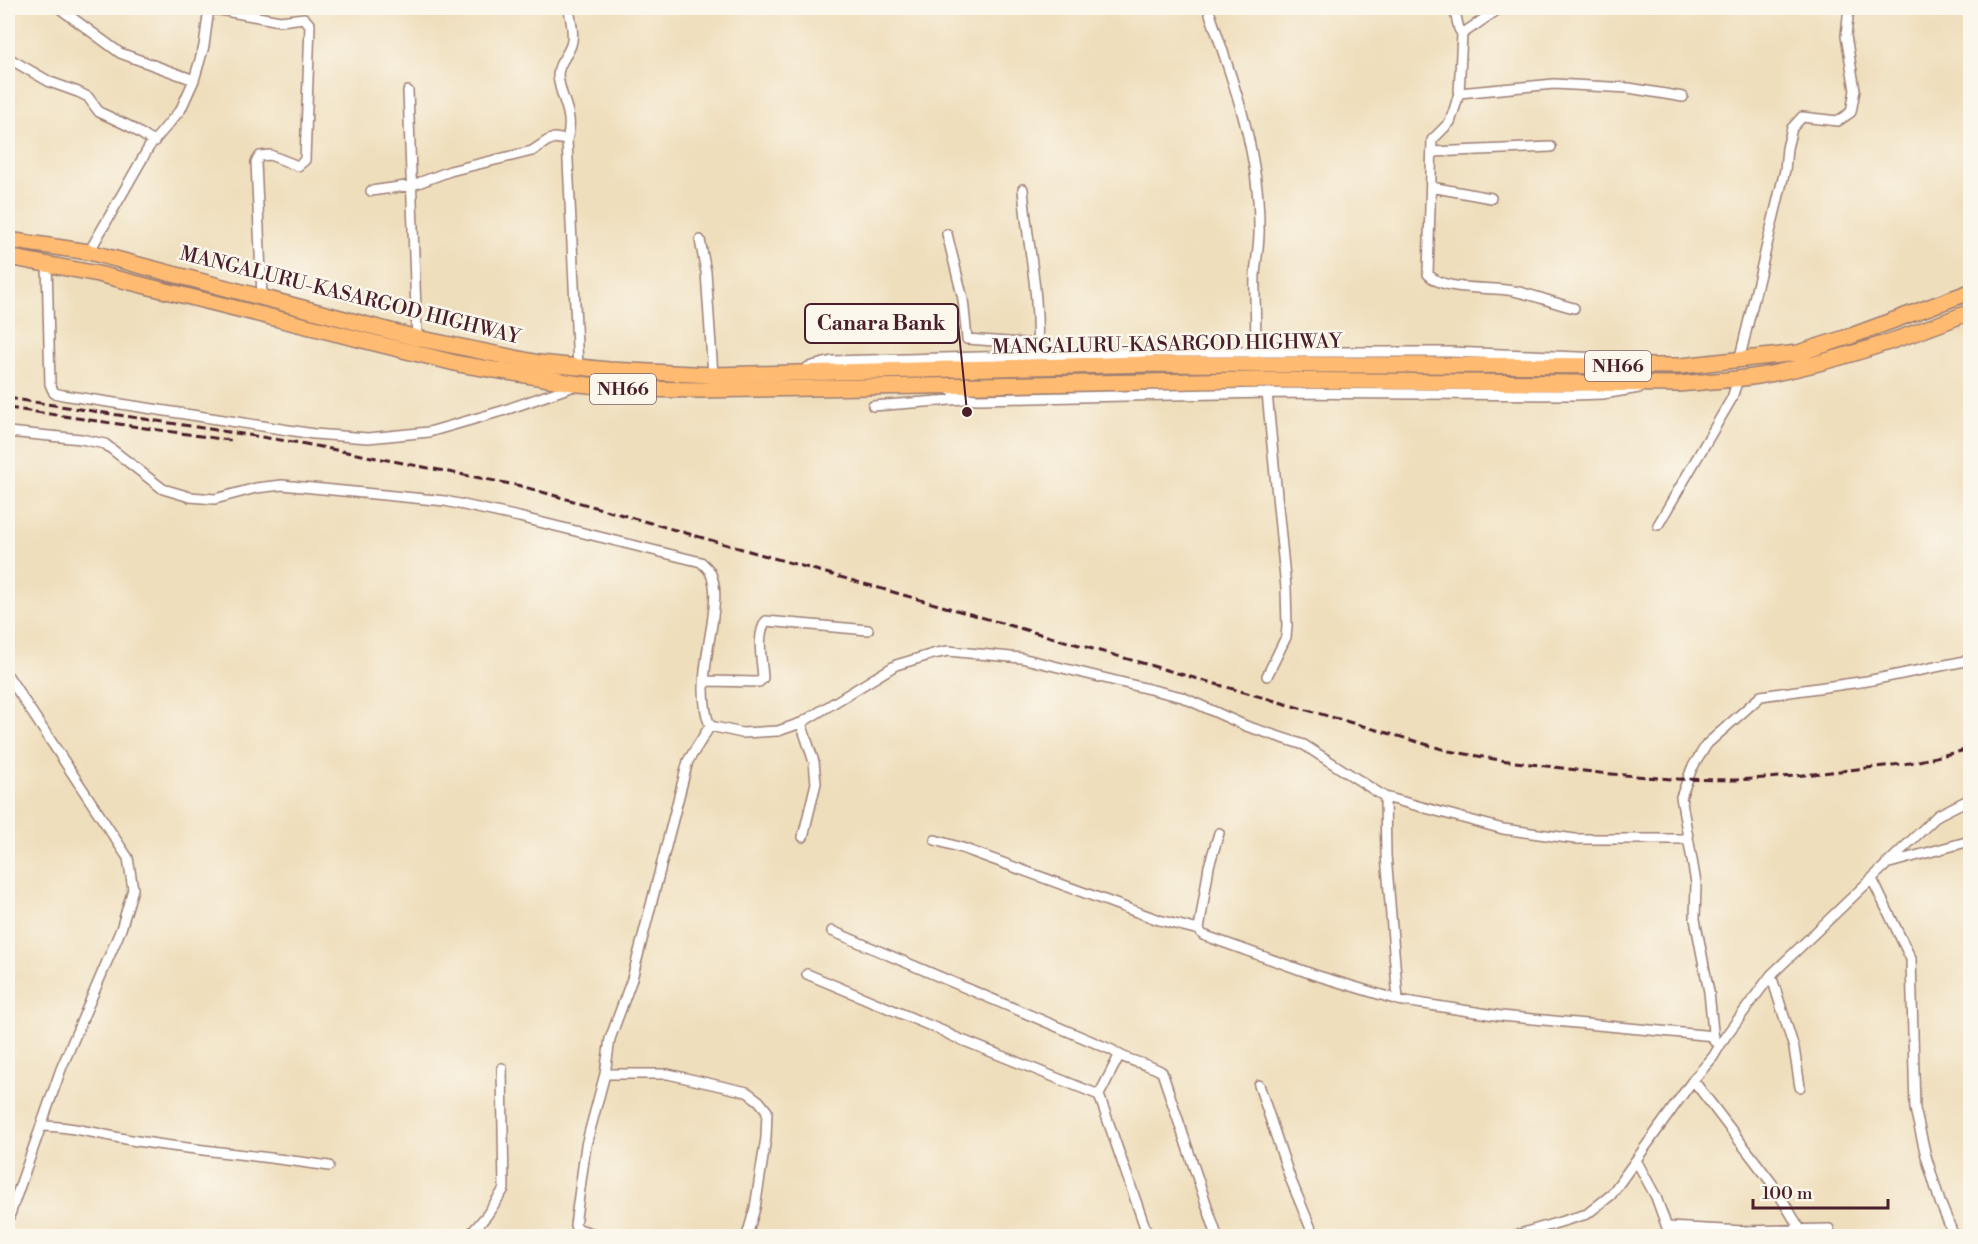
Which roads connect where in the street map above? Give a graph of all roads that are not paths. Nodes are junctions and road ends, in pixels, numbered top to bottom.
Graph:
1 (59, 8) edge
2 (209, 8) edge
3 (569, 8) edge
4 (1208, 8) edge
5 (1454, 8) edge
6 (1500, 8) edge
7 (1849, 8) edge
8 (1462, 34) junction
9 (8, 58) edge
10 (194, 80) junction
11 (408, 91) dead end
12 (1459, 93) junction
13 (1683, 97) dead end
14 (567, 140) junction
15 (154, 142) junction
16 (1551, 147) dead end
17 (1432, 152) junction
18 (413, 185) junction
19 (1431, 187) junction
20 (1023, 189) dead end
21 (372, 191) dead end
22 (1491, 198) dead end
23 (946, 234) dead end
24 (8, 240) edge
25 (700, 240) dead end
26 (89, 252) junction
27 (8, 257) edge
28 (47, 263) junction
29 (1971, 292) edge
30 (261, 297) junction
31 (1574, 308) dead end
32 (1971, 312) edge
33 (417, 338) junction
34 (1037, 344) junction
35 (1036, 357) junction
36 (1254, 358) junction
37 (1739, 361) junction
38 (578, 367) junction
39 (782, 373) junction
40 (713, 375) junction
41 (1738, 379) junction
42 (579, 384) junction
43 (1653, 384) junction
44 (945, 386) junction
45 (1254, 387) junction
46 (1267, 393) junction
47 (966, 399) junction
48 (873, 406) dead end
49 (8, 432) edge
50 (1658, 525) dead end
51 (868, 630) dead end
52 (1971, 660) edge
53 (8, 676) edge
54 (1267, 676) dead end
55 (706, 681) junction
56 (801, 723) junction
57 (711, 726) junction
58 (1385, 797) junction
59 (1971, 799) edge
60 (1218, 833) dead end
61 (803, 837) dead end
62 (1688, 839) junction
63 (935, 840) dead end
64 (1971, 841) edge
65 (1885, 864) junction
66 (1872, 879) junction
67 (1199, 930) junction
68 (832, 931) dead end
69 (807, 974) dead end
70 (1771, 975) junction
71 (1398, 1000) junction
72 (1714, 1036) junction
73 (1119, 1056) junction
74 (1713, 1057) junction
75 (502, 1068) dead end
76 (605, 1074) junction
77 (1693, 1080) junction
78 (1259, 1085) dead end
79 (1800, 1087) dead end
80 (1099, 1095) junction
81 (41, 1126) junction
82 (1636, 1160) junction
83 (329, 1166) dead end
84 (8, 1220) edge
85 (1800, 1229) junction
86 (1669, 1232) edge
87 (469, 1236) edge
88 (600, 1236) edge
89 (747, 1236) edge
90 (1148, 1236) edge
91 (1217, 1236) edge
92 (1314, 1236) edge
93 (1516, 1236) edge
94 (1831, 1236) edge
95 (1954, 1236) edge

1 - 10 street
2 - 10 street
2 - 30 street
3 - 14 street
4 - 36 street
5 - 8 street
6 - 8 street
7 - 37 street
8 - 12 street
9 - 15 street
10 - 15 street
11 - 18 street
12 - 13 street
12 - 17 street
14 - 18 street
14 - 38 street
15 - 26 street
16 - 17 street
17 - 19 street
18 - 21 street
18 - 33 street
19 - 22 street
19 - 31 street
20 - 34 street
23 - 34 street
24 - 26 highway, MANGALURU-KASARGOD HIGHWAY / NH66
25 - 40 street
26 - 30 highway, MANGALURU-KASARGOD HIGHWAY / NH66
27 - 28 highway, MANGALURU-KASARGOD HIGHWAY / NH66
28 - 42 highway, MANGALURU-KASARGOD HIGHWAY / NH66
28 - 42 street
29 - 37 highway, MANGALURU-KASARGOD HIGHWAY / NH66
30 - 33 highway, MANGALURU-KASARGOD HIGHWAY / NH66
32 - 41 highway, MANGALURU-KASARGOD HIGHWAY / NH66
33 - 38 highway, MANGALURU-KASARGOD HIGHWAY / NH66
34 - 35 street
35 - 36 street
35 - 39 street
36 - 37 highway, MANGALURU-KASARGOD HIGHWAY / NH66
36 - 39 highway, MANGALURU-KASARGOD HIGHWAY / NH66
36 - 45 street
38 - 40 highway, MANGALURU-KASARGOD HIGHWAY / NH66
39 - 40 highway, MANGALURU-KASARGOD HIGHWAY / NH66
41 - 43 highway, MANGALURU-KASARGOD HIGHWAY / NH66
41 - 50 street
42 - 44 highway, MANGALURU-KASARGOD HIGHWAY / NH66
43 - 45 highway, MANGALURU-KASARGOD HIGHWAY / NH66
43 - 46 street
44 - 45 highway, MANGALURU-KASARGOD HIGHWAY / NH66
44 - 47 street
45 - 46 street
45 - 47 street
46 - 54 street
47 - 48 street
49 - 55 street
51 - 55 street
52 - 62 street
53 - 81 street
55 - 57 street
56 - 57 street
56 - 58 street
56 - 61 street
57 - 76 street
58 - 62 street
58 - 71 street
59 - 65 street
60 - 67 street
62 - 72 street
63 - 67 street
64 - 65 street
65 - 66 street
66 - 70 street
66 - 95 street
67 - 71 street
68 - 73 street
69 - 80 street
70 - 74 street
70 - 79 street
71 - 72 street
72 - 74 street
73 - 80 street
73 - 91 street
74 - 77 street
75 - 87 street
76 - 88 street
76 - 89 street
77 - 82 street
77 - 85 street
78 - 92 street
80 - 90 street
81 - 83 street
81 - 84 street
82 - 86 street
82 - 93 street
85 - 86 street
85 - 94 street

